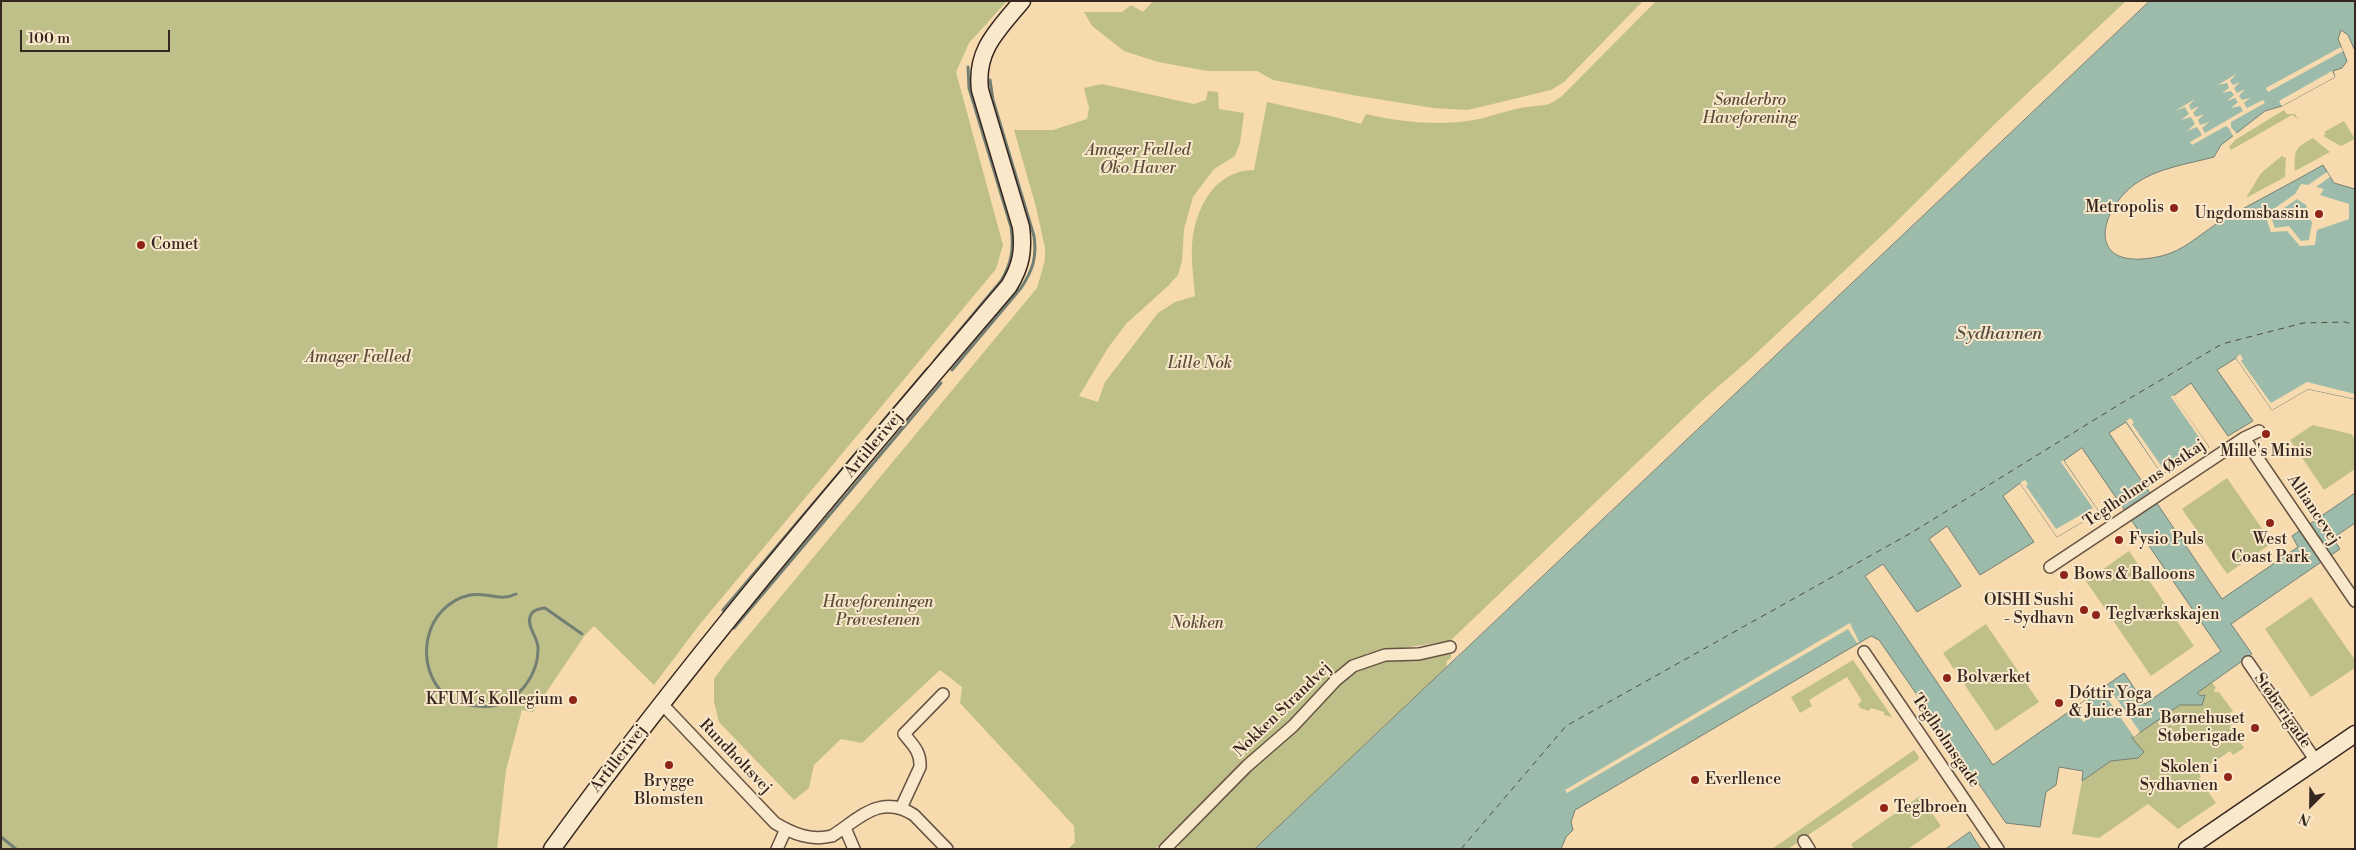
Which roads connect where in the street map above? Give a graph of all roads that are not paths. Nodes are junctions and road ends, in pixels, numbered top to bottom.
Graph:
1 (1022, 1) edge
2 (2259, 431) dead end
3 (2244, 438) junction
4 (2050, 567) dead end
5 (2355, 601) edge
6 (1450, 647) dead end
7 (1864, 652) dead end
8 (2248, 662) dead end
9 (943, 694) dead end
10 (662, 704) junction
11 (2355, 734) edge
12 (2316, 761) junction
13 (900, 808) junction
14 (844, 828) junction
15 (786, 829) junction
16 (552, 849) edge
17 (777, 849) edge
18 (854, 849) edge
19 (948, 849) edge
20 (1166, 849) edge
21 (1998, 849) edge
22 (2188, 849) edge

1 - 10 street, Artillerivej
2 - 3 street, Teglholmens Østkaj
3 - 4 street, Teglholmens Østkaj
3 - 5 street, Alliancevej
6 - 20 street, Nokken Strandvej
7 - 21 street, Teglholmsgade
8 - 12 street, Støberigade
9 - 13 street
10 - 15 street, Rundholtsvej
10 - 16 street, Artillerivej
11 - 12 street, Støberigade
12 - 22 street, Støberigade
13 - 14 street, Rundholtsvej
13 - 19 street
14 - 15 street, Rundholtsvej
14 - 18 street
15 - 17 street

